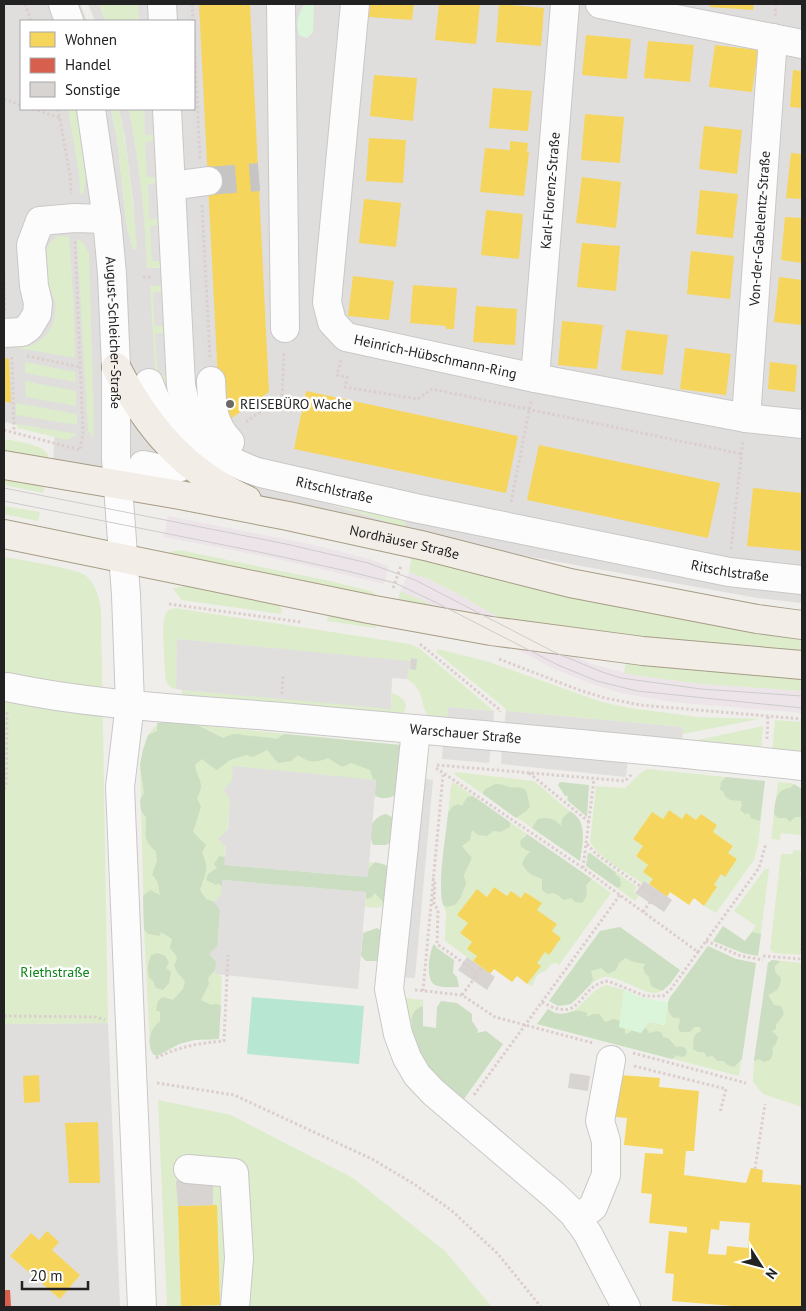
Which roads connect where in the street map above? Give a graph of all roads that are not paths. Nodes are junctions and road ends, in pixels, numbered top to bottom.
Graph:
1 (63, 4) edge
2 (162, 4) edge
3 (281, 4) edge
4 (355, 4) edge
5 (565, 4) edge
6 (600, 4) edge
7 (69, 20) edge
8 (163, 20) edge
9 (773, 38) junction
10 (802, 44) edge
11 (90, 110) edge
12 (167, 110) edge
13 (208, 181) tunnel mouth
14 (171, 186) junction
15 (107, 219) junction
16 (285, 328) road end
17 (8, 343) edge
18 (116, 367) junction
19 (535, 378) junction
20 (211, 381) dead end
21 (149, 383) dead end
22 (746, 418) junction
23 (802, 424) edge
24 (4, 464) edge
25 (118, 484) junction
26 (288, 516) junction
27 (4, 534) edge
28 (123, 559) junction
29 (802, 580) edge
30 (802, 625) edge
31 (802, 664) edge
32 (7, 687) road end
33 (130, 704) junction
34 (416, 730) junction
35 (802, 766) edge
36 (611, 1060) road end
37 (188, 1169) dead end
38 (578, 1219) junction
39 (142, 1307) edge
40 (235, 1307) edge
41 (626, 1307) edge

1 - 7 street
2 - 8 street
3 - 16 street
4 - 19 street, Heinrich-Hübschmann-Ring
5 - 19 street, Karl-Florenz-Straße
6 - 9 street
9 - 10 street
9 - 22 street, Von-der-Gabelentz-Straße
11 - 15 street, August-Schleicher-Straße
12 - 14 street, Ritschlstraße
13 - 14 street
14 - 29 street, Ritschlstraße
15 - 17 street
15 - 18 street, August-Schleicher-Straße
18 - 25 street, August-Schleicher-Straße
18 - 26 main road
19 - 22 street, Heinrich-Hübschmann-Ring
20 - 21 street
22 - 23 street, Heinrich-Hübschmann-Ring
24 - 25 main road, Nordhäuser Straße
25 - 26 main road, Nordhäuser Straße
25 - 28 street, August-Schleicher-Straße
26 - 30 main road, Nordhäuser Straße
27 - 28 main road
28 - 31 main road
28 - 33 street
32 - 33 street, Warschauer Straße
33 - 34 street, Warschauer Straße
33 - 39 street
34 - 35 street, Warschauer Straße
34 - 38 street
36 - 38 street
37 - 40 street
38 - 41 street

